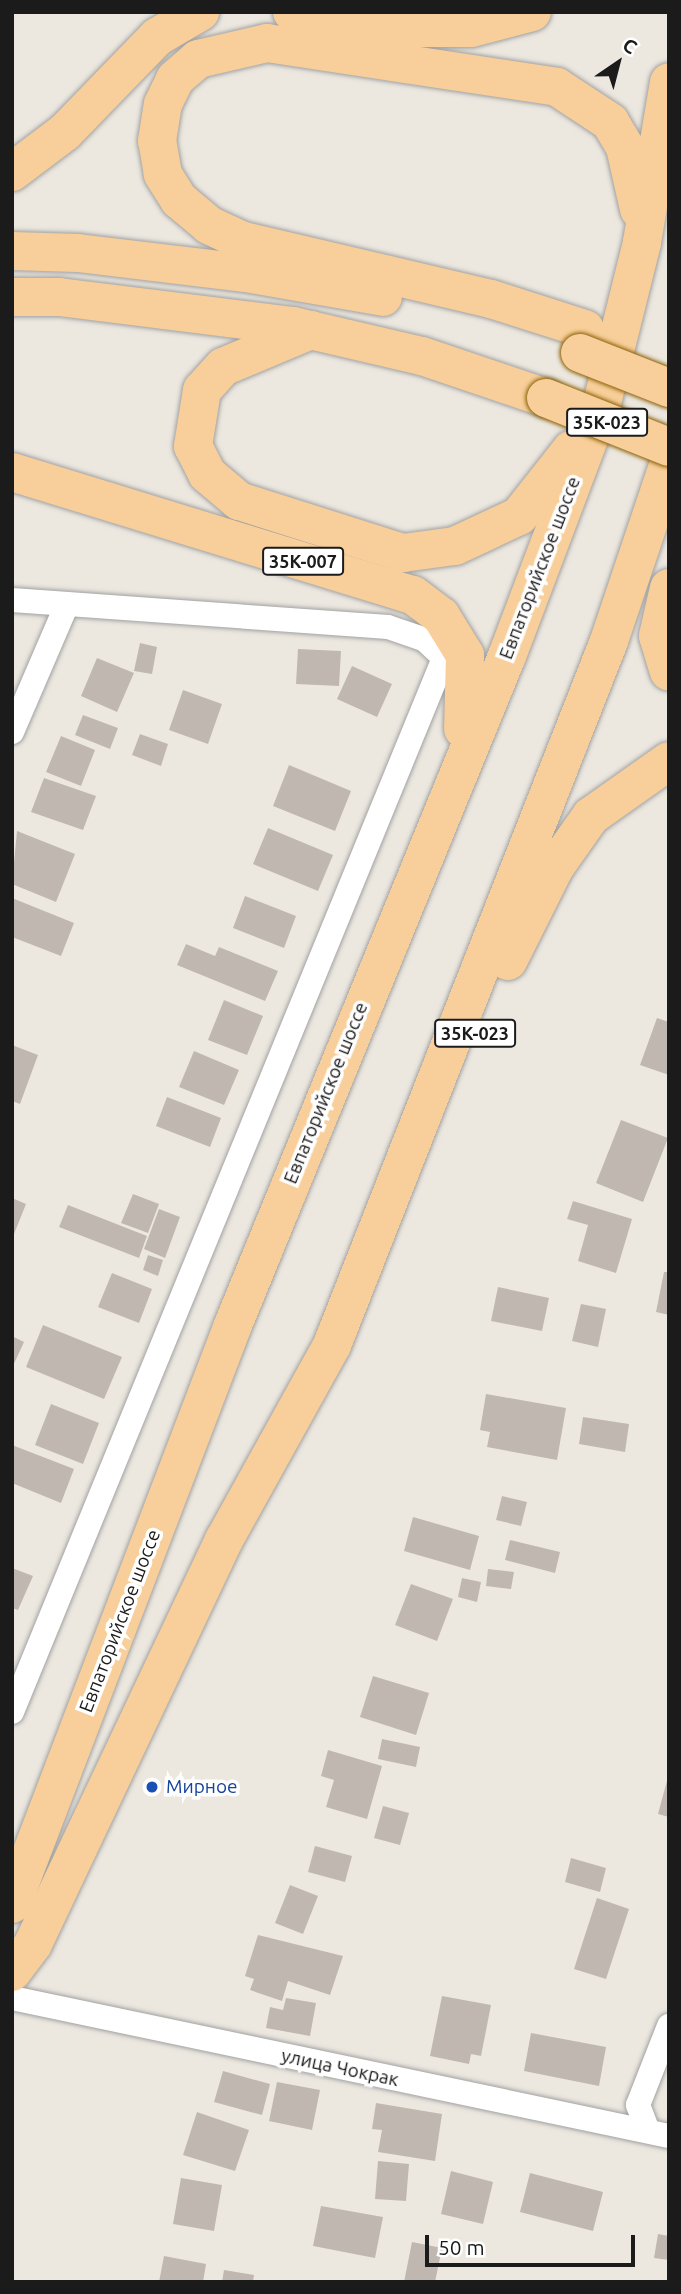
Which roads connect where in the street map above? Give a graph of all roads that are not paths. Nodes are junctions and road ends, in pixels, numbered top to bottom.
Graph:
1 (200, 12) edge
2 (292, 12) edge
3 (532, 12) edge
4 (669, 82) edge
5 (12, 172) edge
6 (642, 242) junction
7 (12, 251) edge
8 (12, 297) edge
9 (311, 330) junction
10 (583, 341) junction
11 (669, 364) edge
12 (669, 387) edge
13 (601, 407) junction
14 (669, 447) edge
15 (669, 463) edge
16 (12, 472) edge
17 (669, 588) edge
18 (12, 600) edge
19 (67, 604) junction
20 (669, 671) edge
21 (12, 732) edge
22 (669, 761) edge
23 (460, 762) junction
24 (332, 1345) junction
25 (12, 1712) edge
26 (12, 1904) edge
27 (12, 1972) edge
28 (12, 1998) edge
29 (669, 2026) edge
30 (658, 2133) edge

1 - 5 main road
2 - 3 main road
4 - 6 main road, Евпаторийское шоссе
6 - 10 main road
6 - 13 main road, Евпаторийское шоссе
7 - 10 main road
8 - 9 main road
9 - 13 main road
9 - 14 main road, 35К-023, bridge
10 - 11 main road
10 - 12 main road, 35К-023, bridge
13 - 23 main road, Евпаторийское шоссе
15 - 24 main road
16 - 23 main road, 35К-007
17 - 20 main road
18 - 19 street
19 - 21 street
19 - 25 street
22 - 24 main road, 35К-023
23 - 26 main road, Евпаторийское шоссе
24 - 27 main road
28 - 30 street, улица Чокрак
29 - 30 street

